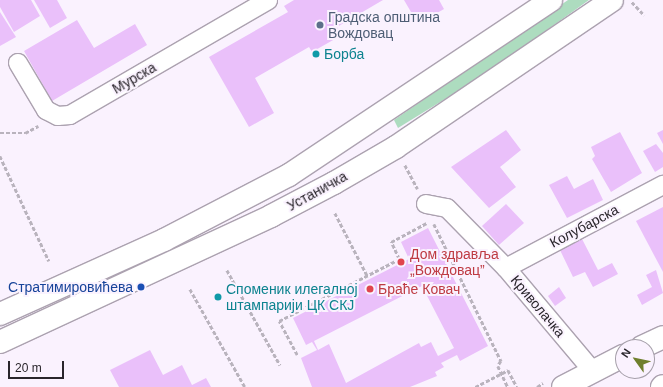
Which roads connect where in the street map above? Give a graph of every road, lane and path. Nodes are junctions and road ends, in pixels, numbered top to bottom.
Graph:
1 (268, 0) edge
2 (552, 0) edge
3 (612, 0) edge
4 (630, 0) edge
5 (644, 15) dead end
6 (18, 63) dead end
7 (26, 133) dead end
8 (0, 134) edge
9 (0, 156) edge
10 (663, 185) edge
11 (426, 204) dead end
12 (335, 213) dead end
13 (49, 261) dead end
14 (506, 268) junction
15 (227, 270) dead end
16 (367, 275) junction
17 (190, 289) dead end
18 (0, 314) edge
19 (2, 343) edge
20 (297, 355) dead end
21 (615, 360) edge
22 (280, 365) dead end
23 (592, 370) junction
24 (501, 373) junction
25 (556, 383) edge
26 (245, 387) edge
27 (475, 387) edge
28 (508, 387) edge
29 (517, 387) edge
30 (537, 387) edge

1 - 6 street, Мурска
2 - 18 main road, Устаничка
3 - 19 main road, Устаничка
4 - 5 path
7 - 8 path
9 - 13 path
10 - 14 street, Колубарска
11 - 14 street, Криволачка
12 - 16 path
14 - 23 street, Криволачка
15 - 22 path
16 - 20 path
16 - 24 path
17 - 26 path
21 - 23 main road
23 - 25 main road
24 - 27 path
24 - 28 path
24 - 29 path
25 - 30 path

